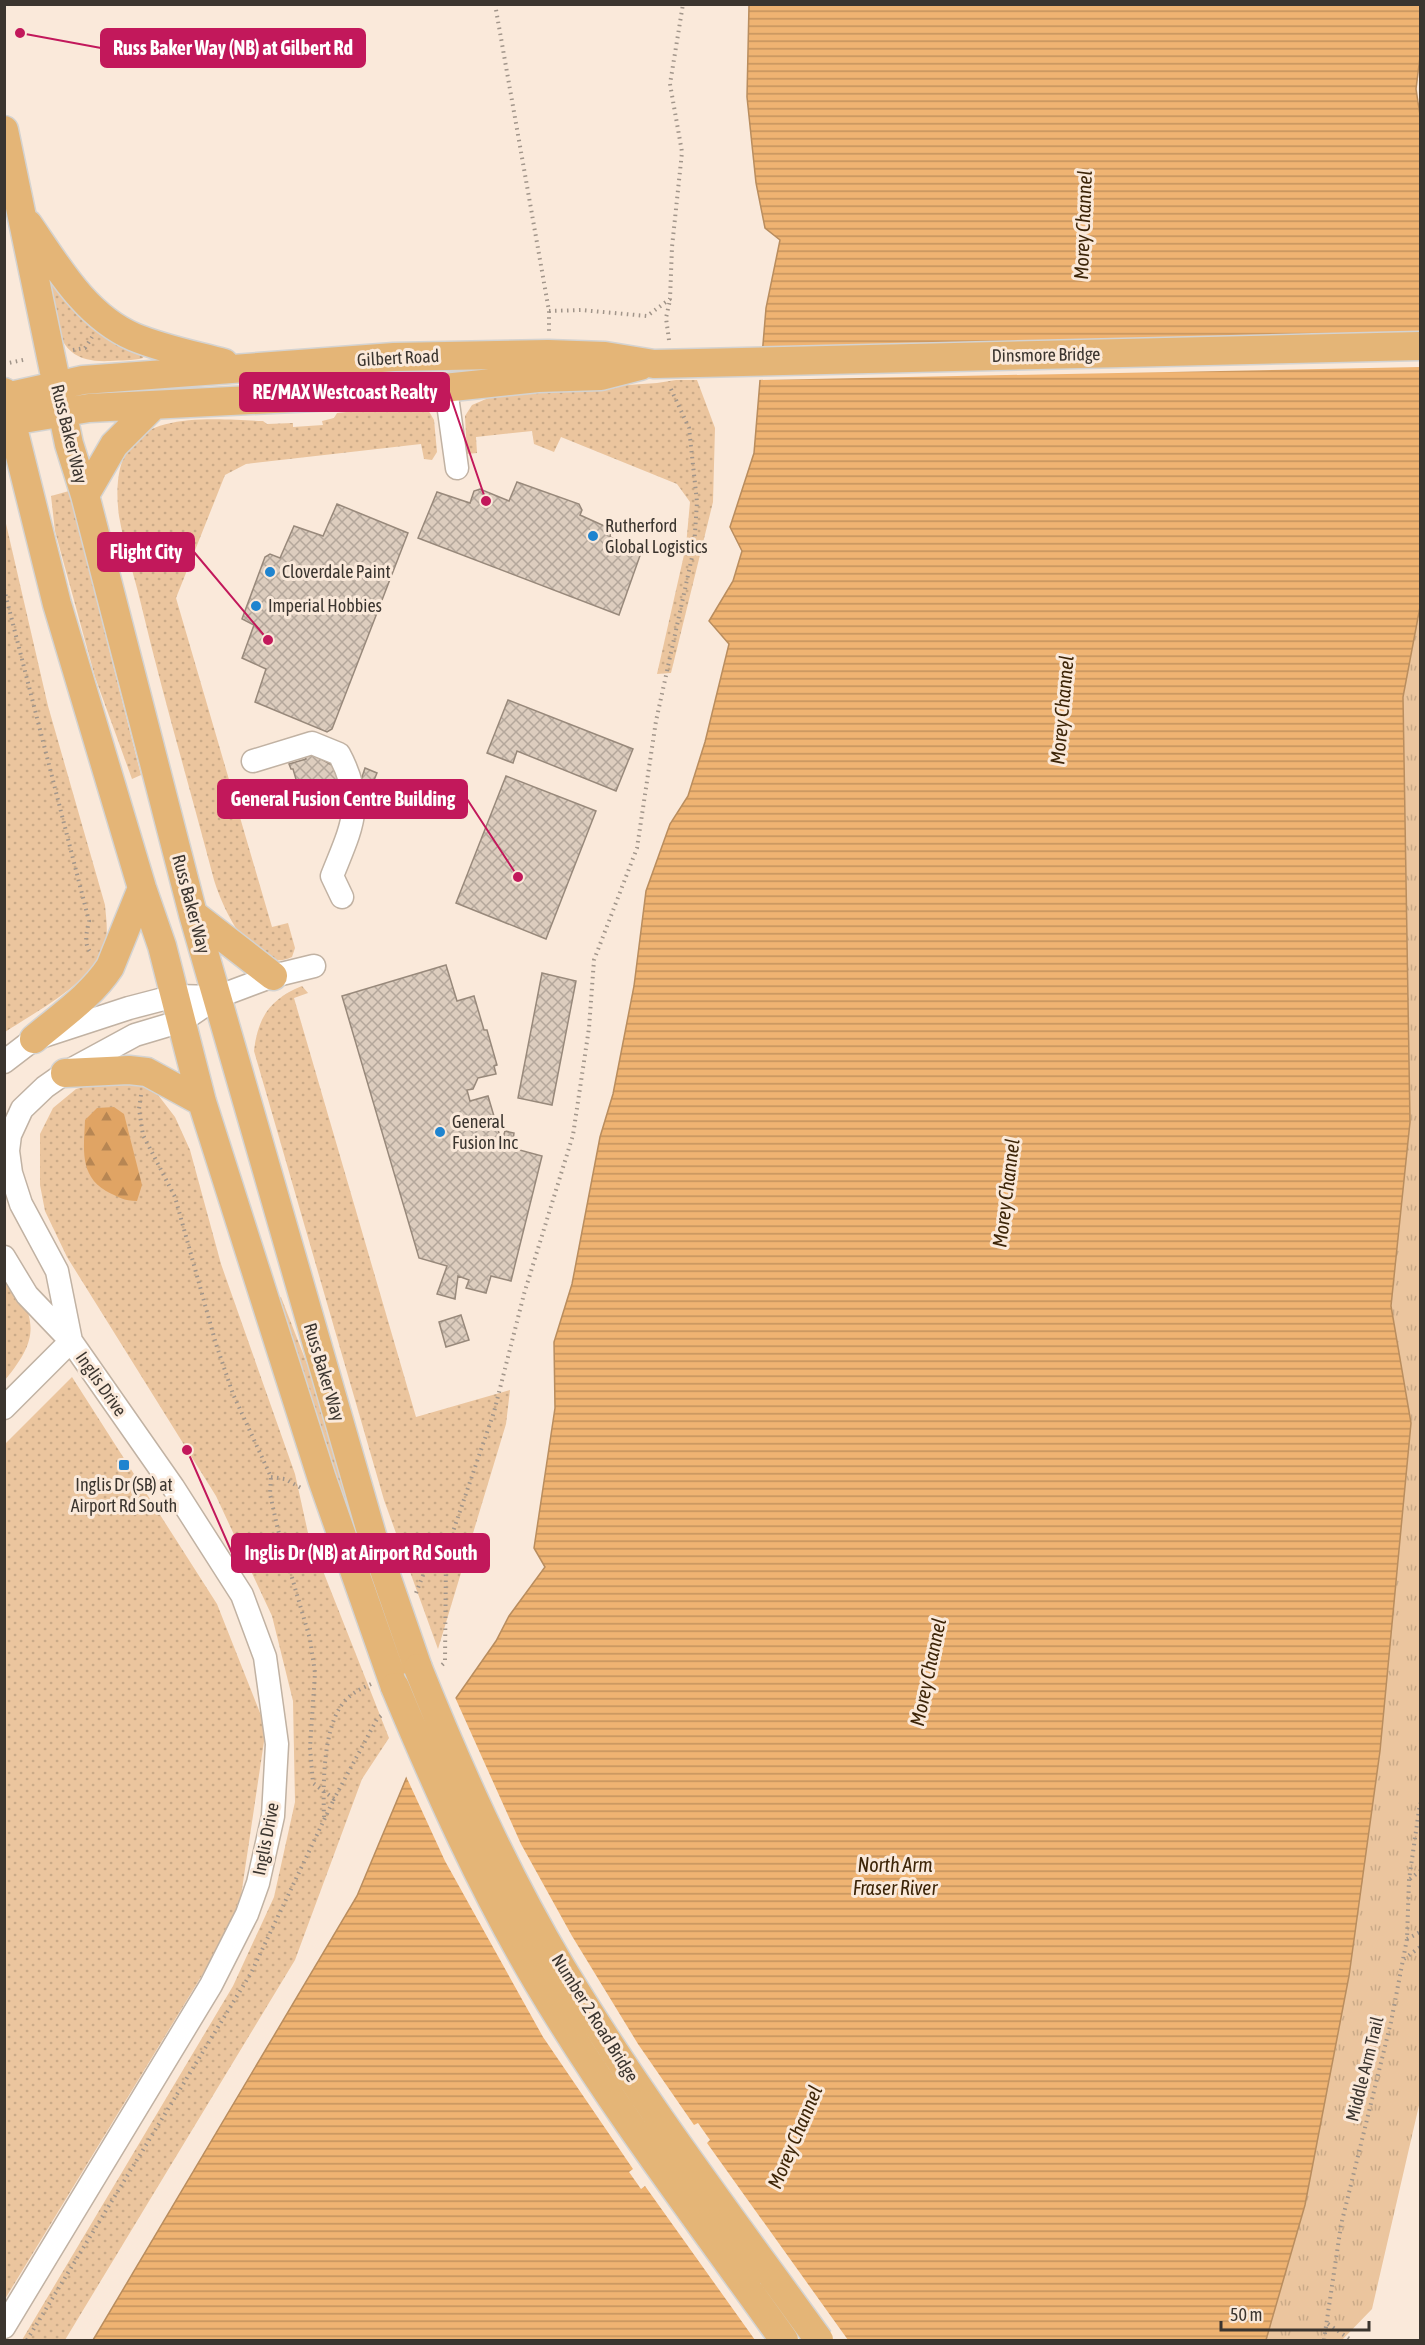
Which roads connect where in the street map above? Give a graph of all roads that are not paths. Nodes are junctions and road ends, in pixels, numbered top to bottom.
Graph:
1 (4, 130) edge
2 (19, 211) junction
3 (1420, 346) edge
4 (661, 364) junction
5 (249, 370) junction
6 (446, 389) junction
7 (59, 398) junction
8 (7, 404) edge
9 (154, 405) junction
10 (457, 468) dead end
11 (85, 495) junction
12 (253, 761) dead end
13 (142, 888) junction
14 (342, 897) dead end
15 (193, 914) junction
16 (314, 966) dead end
17 (273, 976) junction
18 (217, 997) junction
19 (179, 1008) junction
20 (34, 1039) junction
21 (4, 1062) edge
22 (65, 1073) junction
23 (202, 1102) junction
24 (4, 1257) edge
25 (71, 1341) junction
26 (4, 1408) edge
27 (418, 1668) joint
28 (384, 1685) joint
29 (4, 2326) edge
30 (784, 2340) edge
31 (819, 2340) edge

1 - 2 main road, Russ Baker Way
2 - 5 main road
2 - 7 main road, Russ Baker Way
3 - 4 main road, Dinsmore Bridge
4 - 5 main road, Gilbert Road
4 - 6 main road, Gilbert Road
5 - 7 main road, Gilbert Road
6 - 9 main road, Gilbert Road
6 - 10 street
7 - 8 main road, Gilbert Road
7 - 9 main road, Gilbert Road
7 - 11 main road, Russ Baker Way
8 - 13 main road, Russ Baker Way
9 - 11 main road
11 - 15 main road, Russ Baker Way
12 - 14 street
13 - 19 main road, Russ Baker Way
13 - 20 main road
15 - 17 main road
15 - 18 main road, Russ Baker Way
16 - 17 street
17 - 18 street
18 - 19 street, Inglis Drive
18 - 27 main road, Russ Baker Way
19 - 20 street, Inglis Drive
19 - 22 street, Inglis Drive
19 - 23 main road, Russ Baker Way
20 - 21 street, Inglis Drive
22 - 23 main road
22 - 25 street, Inglis Drive
23 - 28 main road, Russ Baker Way
24 - 25 street, Inglis Drive
25 - 26 street
25 - 29 street, Inglis Drive
27 - 31 main road, Number 2 Road Bridge, bridge
28 - 30 main road, Number 2 Road Bridge, bridge

